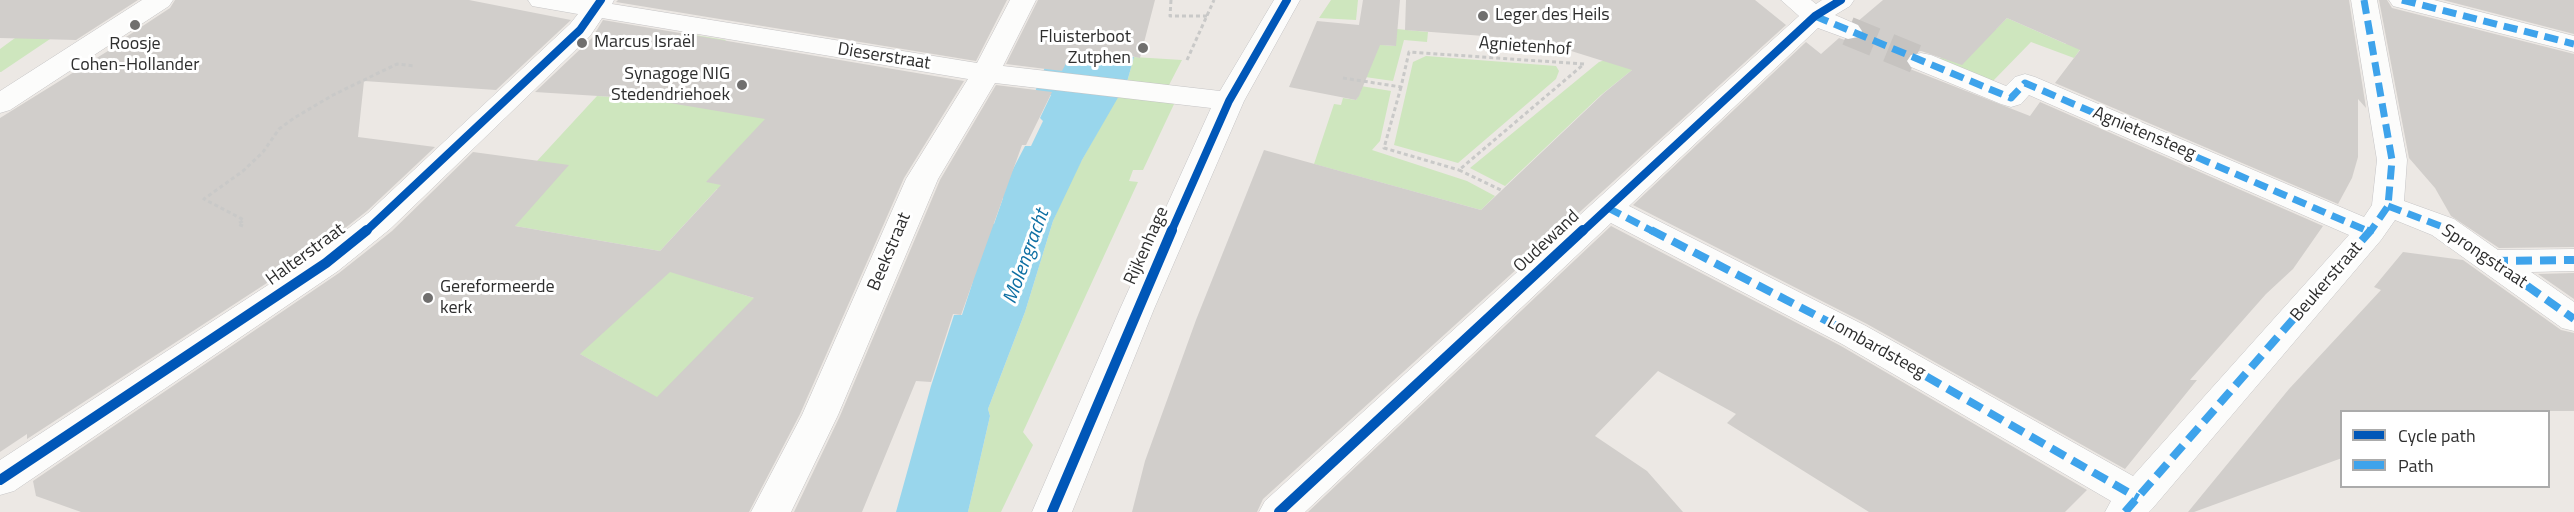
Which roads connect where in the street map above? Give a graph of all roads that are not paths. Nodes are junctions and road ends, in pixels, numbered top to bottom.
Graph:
1 (160, 0) edge
2 (541, 0) edge
3 (1023, 0) edge
4 (1287, 0) edge
5 (2364, 0) edge
6 (2402, 0) edge
7 (598, 5) edge
8 (1816, 5) edge
9 (1848, 31) tunnel mouth
10 (2574, 44) edge
11 (1921, 62) tunnel mouth
12 (986, 73) junction
13 (7, 95) edge
14 (1229, 101) junction
15 (1608, 208) junction
16 (2379, 219) junction
17 (2574, 260) edge
18 (2492, 261) junction
19 (2574, 319) edge
20 (0, 480) edge
21 (2131, 505) edge
22 (771, 512) edge
23 (1052, 512) edge
24 (1279, 512) edge

1 - 13 street
2 - 7 street, Dieserstraat
3 - 12 street, Beekstraat
4 - 14 street, Rijkenhage
5 - 16 street
6 - 10 street
7 - 12 street, Dieserstraat
7 - 20 street, Halterstraat
8 - 9 street
8 - 15 street, Oudewand
11 - 16 street, Agnietensteeg
12 - 14 street, Dieserstraat
12 - 22 street, Beekstraat
14 - 23 street, Rijkenhage
15 - 21 street, Lombardsteeg
15 - 24 street, Oudewand
16 - 18 street, Sprongstraat
16 - 21 street, Beukerstraat
17 - 18 street
18 - 19 street, Sprongstraat

